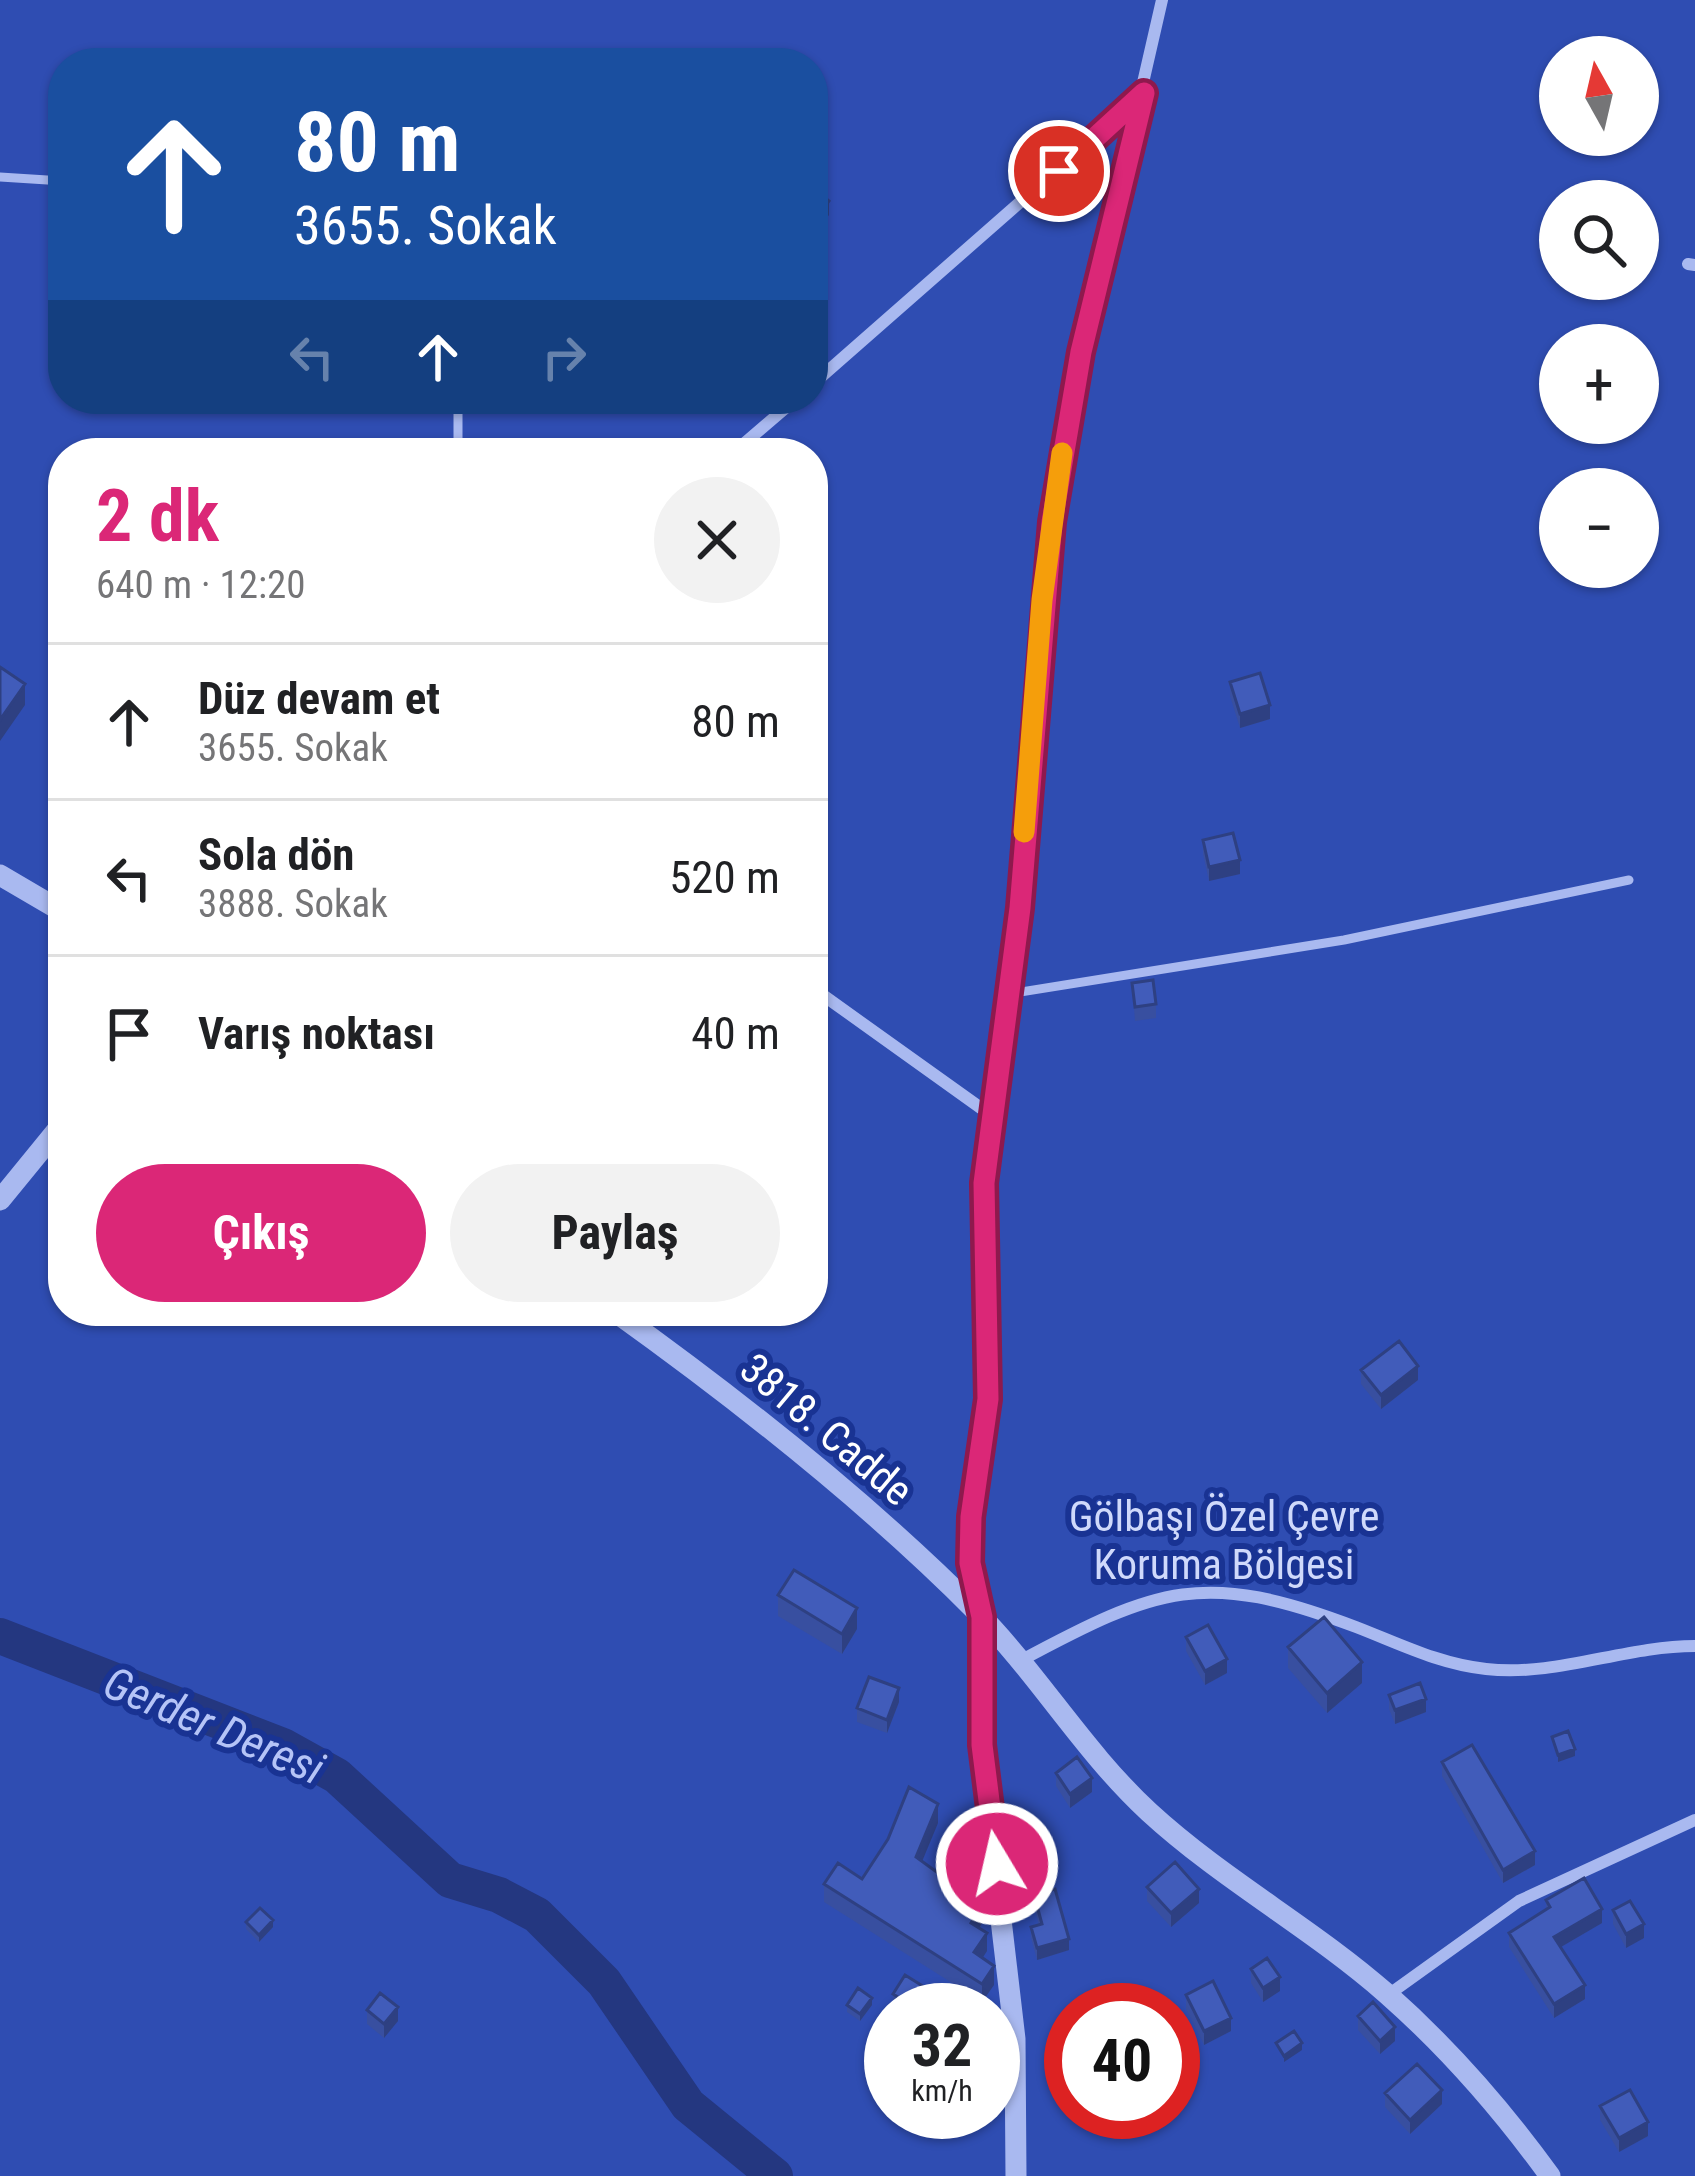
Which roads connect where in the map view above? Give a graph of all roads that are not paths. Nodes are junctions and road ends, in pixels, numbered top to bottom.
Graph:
1 (1162, 0) edge
2 (1144, 93) junction
3 (0, 177) edge
4 (48, 181) edge
5 (828, 371) edge
6 (779, 414) edge
7 (751, 438) edge
8 (0, 875) edge
9 (1629, 880) dead end
10 (48, 904) edge
11 (1009, 994) junction
12 (828, 999) edge
13 (992, 1116) junction
14 (48, 1141) edge
15 (0, 1200) edge
16 (634, 1326) edge
17 (982, 1617) junction
18 (1695, 1646) edge
19 (1019, 1662) junction
20 (1695, 1820) edge
21 (1388, 1995) junction
22 (1016, 2176) edge
23 (1550, 2176) edge

1 - 2 street
2 - 5 street
2 - 11 street
3 - 4 lane
6 - 7 street
8 - 10 street
9 - 11 lane
11 - 13 street
12 - 13 street
13 - 17 street
14 - 15 street
16 - 17 street, 3818. Cadde
17 - 19 street, 3818. Cadde
17 - 22 street
18 - 19 street
19 - 21 street, 3818. Cadde
20 - 21 street
21 - 23 street, 3818. Cadde

